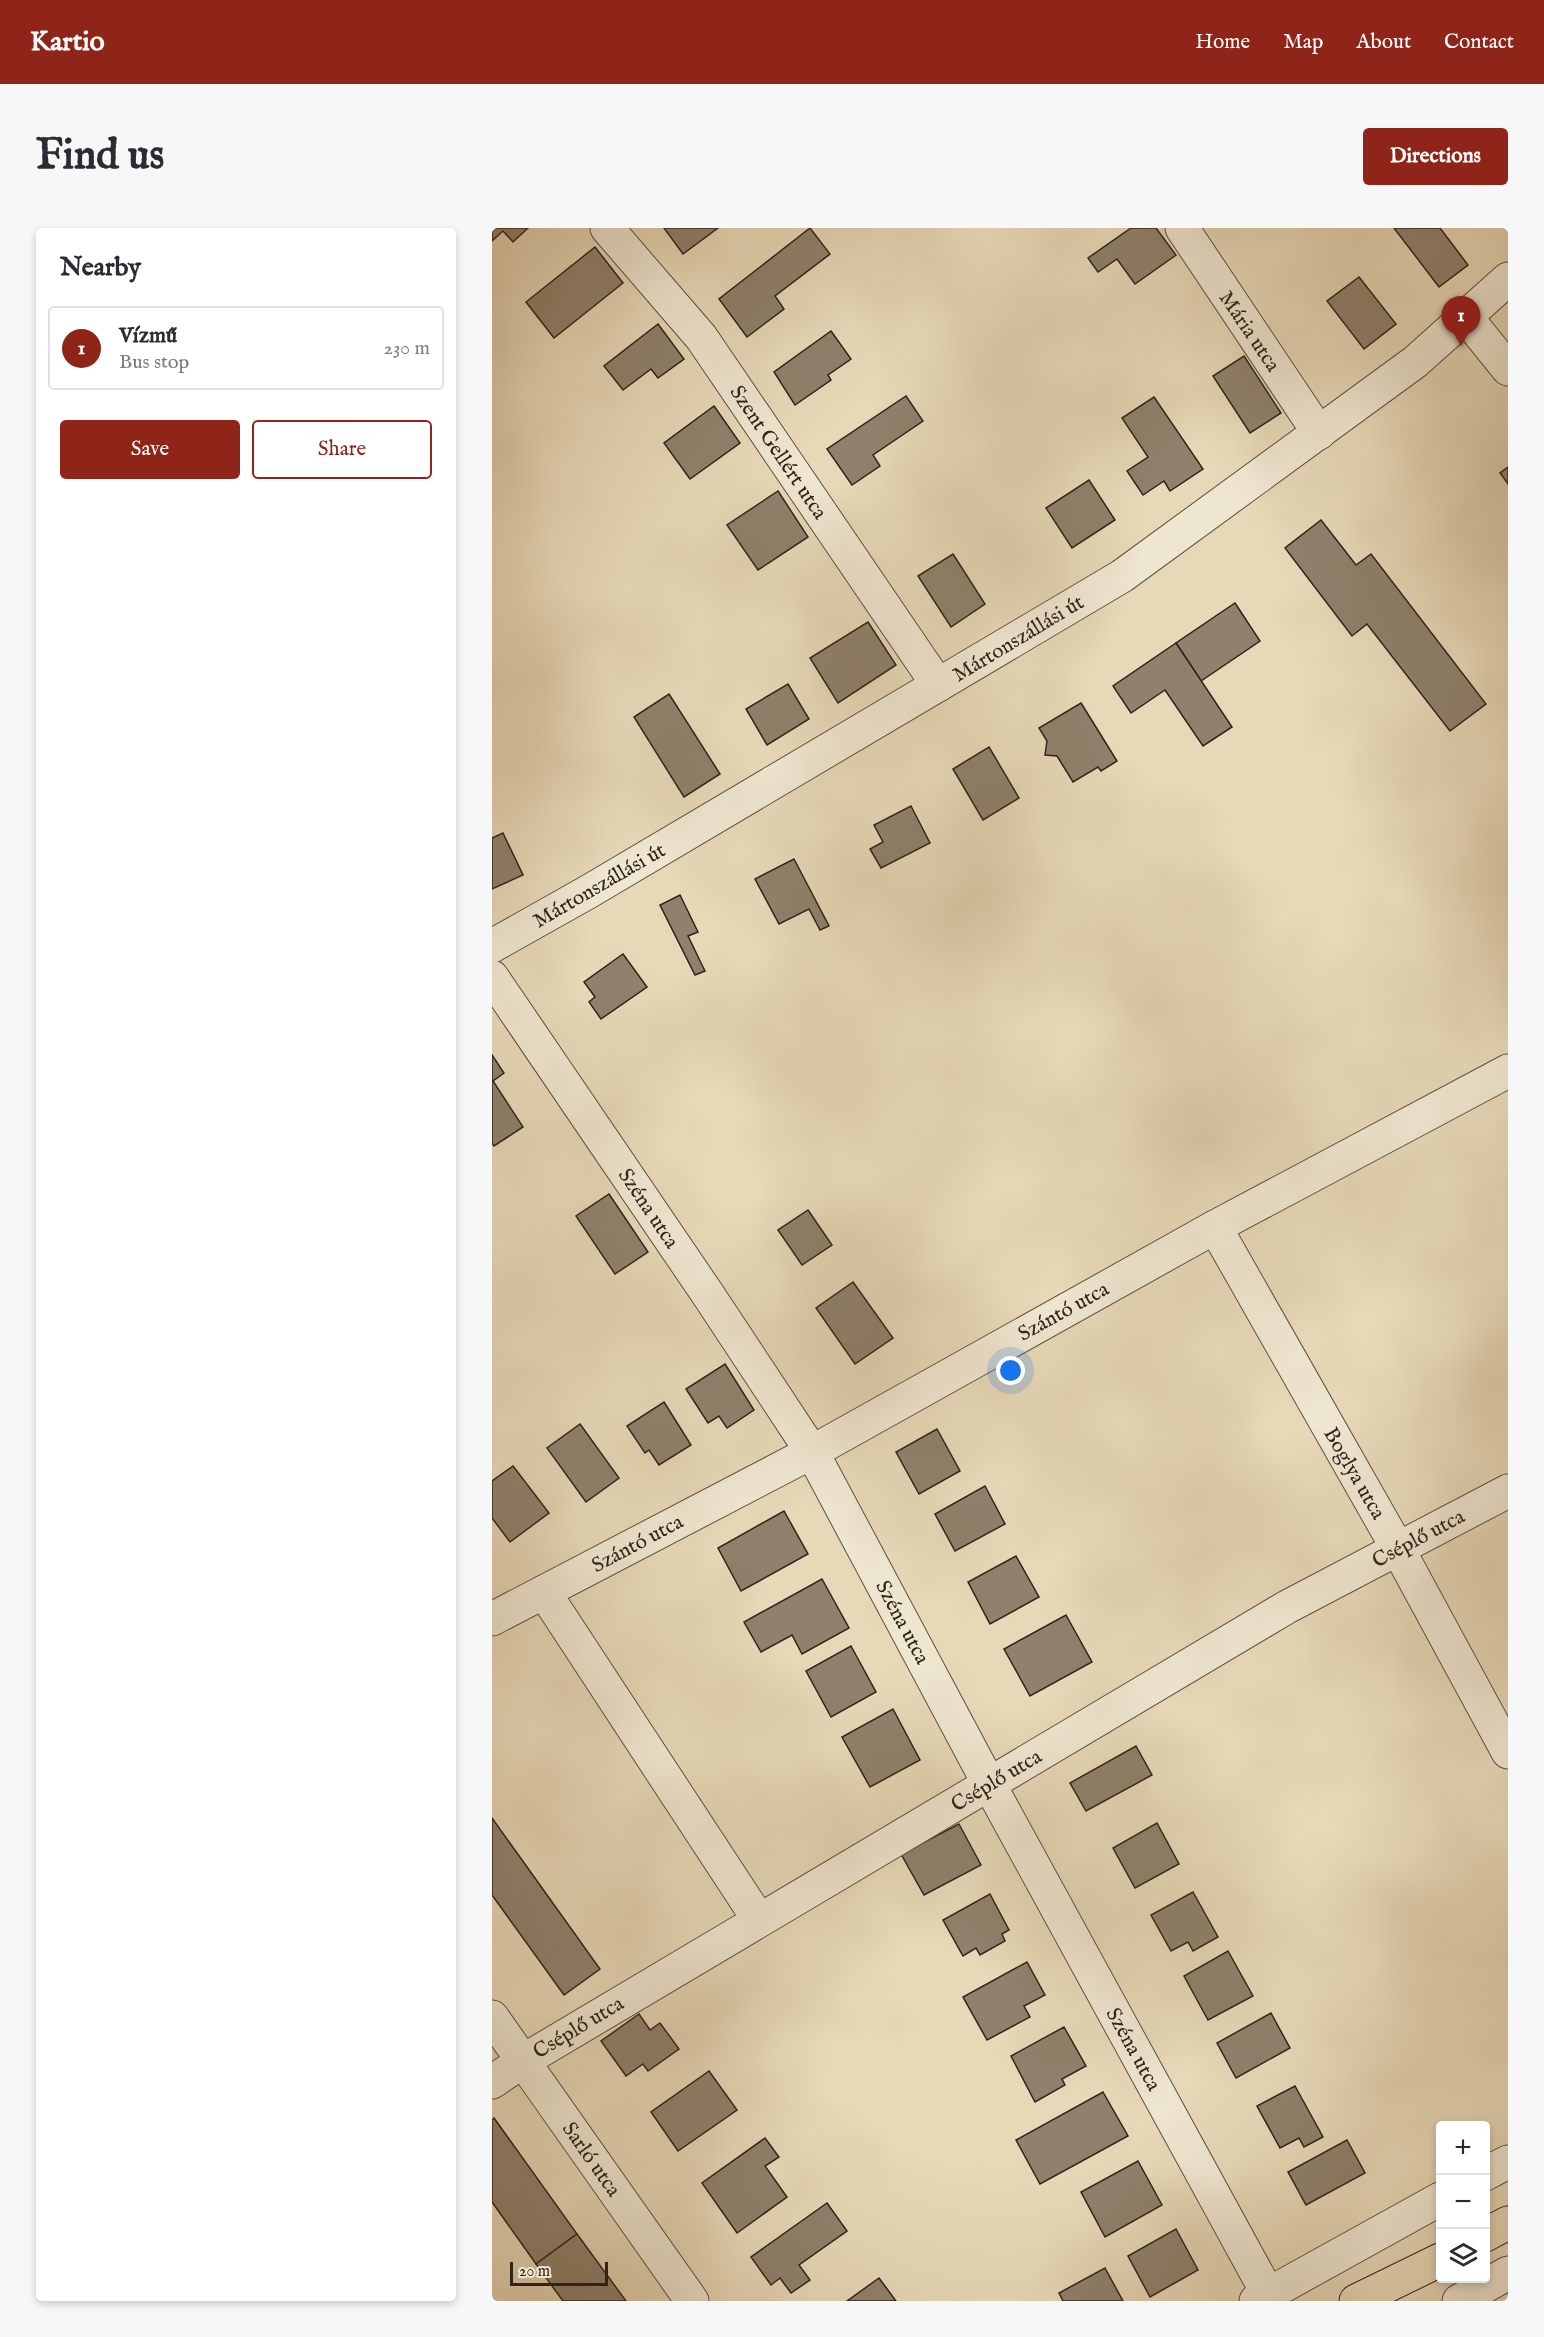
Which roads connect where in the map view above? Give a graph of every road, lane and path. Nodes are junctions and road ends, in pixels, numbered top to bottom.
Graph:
1 (607, 228) edge
2 (1182, 228) edge
3 (1508, 279) edge
4 (1466, 317) junction
5 (1508, 369) edge
6 (1318, 433) junction
7 (938, 685) junction
8 (492, 946) edge
9 (492, 977) edge
10 (1508, 1071) edge
11 (1215, 1227) junction
12 (812, 1452) junction
13 (1508, 1491) edge
14 (1398, 1549) junction
15 (544, 1592) junction
16 (492, 1619) edge
17 (1508, 1752) edge
18 (989, 1784) junction
19 (759, 1920) junction
20 (492, 2017) edge
21 (523, 2061) junction
22 (492, 2082) edge
23 (1508, 2162) edge
24 (1490, 2171) edge
25 (1436, 2201) edge
26 (1508, 2223) edge
27 (1490, 2232) edge
28 (1428, 2267) edge
29 (1508, 2273) edge
30 (1262, 2297) edge
31 (692, 2301) edge
32 (1356, 2301) edge
33 (1376, 2301) edge
34 (1459, 2301) edge

1 - 7 street, Szent Gellért utca
2 - 6 street, Mária utca
3 - 4 street, Mártonszállási út
4 - 5 street
4 - 6 street, Mártonszállási út
6 - 7 street, Mártonszállási út
7 - 8 street, Mártonszállási út
9 - 12 street, Széna utca
10 - 11 street, Szántó utca
11 - 12 street, Szántó utca
11 - 14 street, Boglya utca
12 - 15 street, Szántó utca
12 - 18 street, Széna utca
13 - 14 street, Cséplő utca
14 - 17 street, Boglya utca
14 - 18 street, Cséplő utca
15 - 16 street, Szántó utca
15 - 19 street
18 - 19 street, Cséplő utca
18 - 30 street, Széna utca
19 - 21 street, Cséplő utca
20 - 21 street, Sarló utca
21 - 22 street, Cséplő utca
21 - 31 street, Sarló utca
23 - 24 street
25 - 30 street
26 - 27 main road
28 - 32 main road
28 - 33 main road
29 - 34 street

